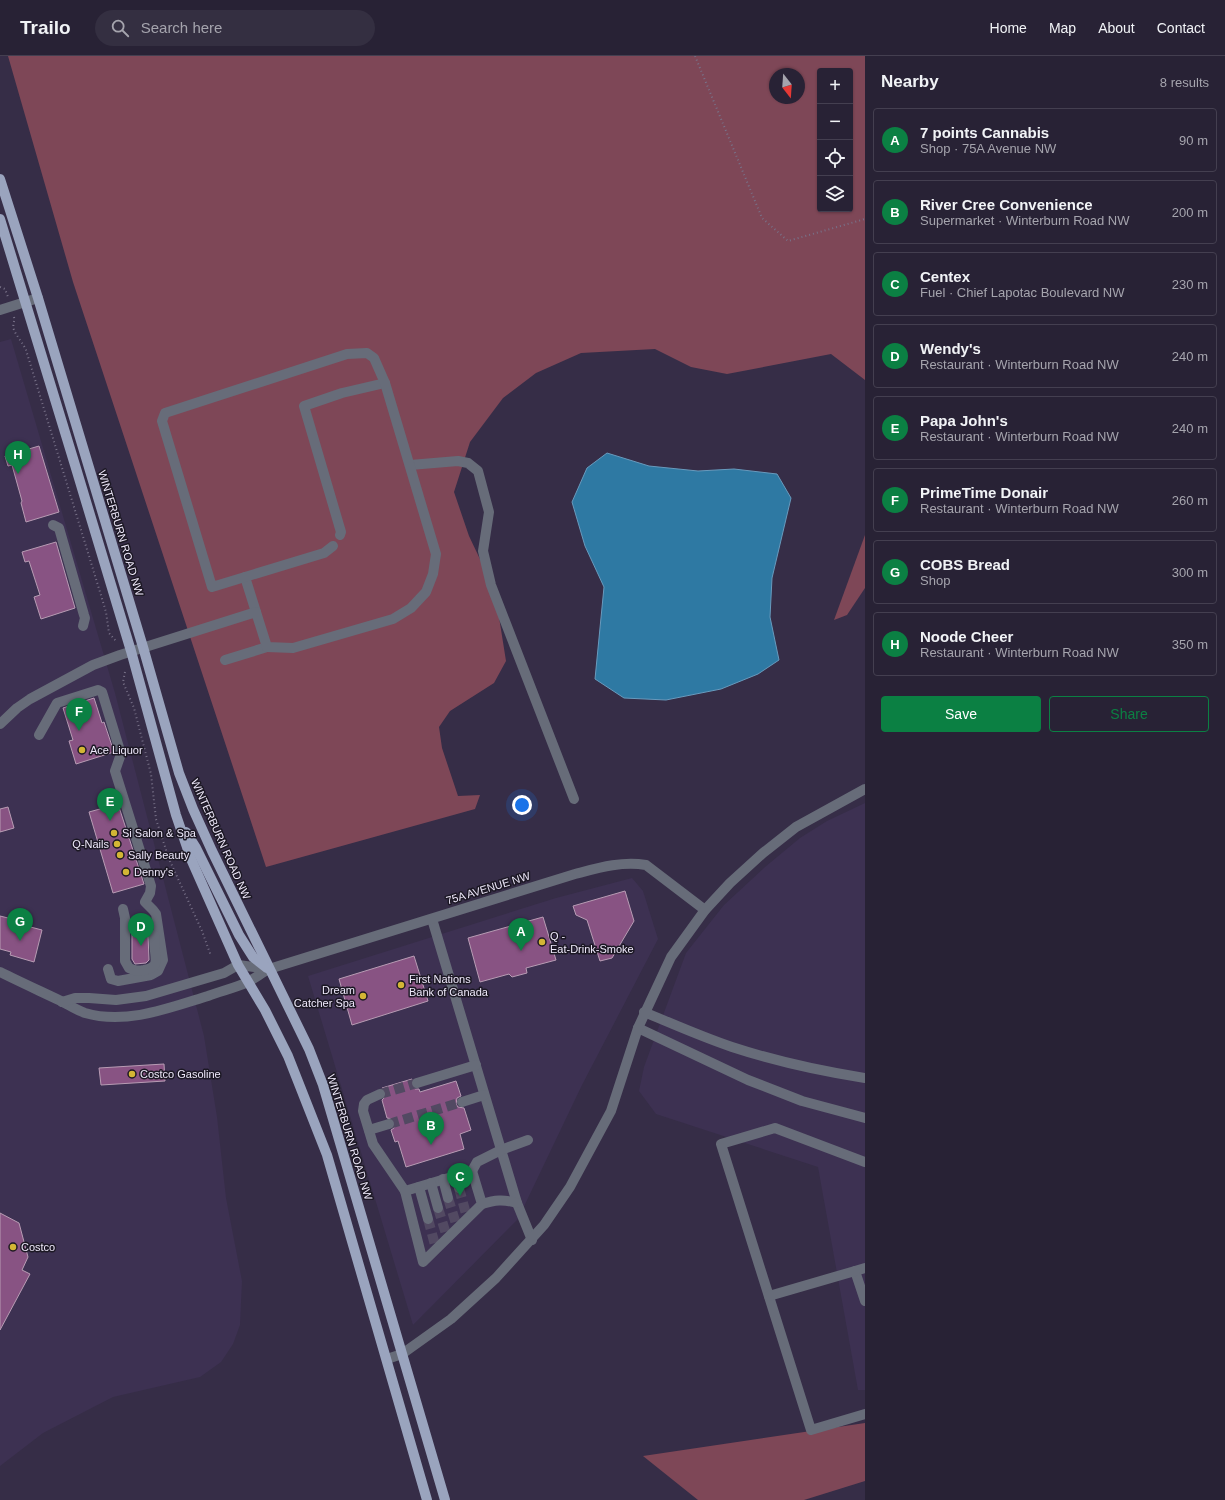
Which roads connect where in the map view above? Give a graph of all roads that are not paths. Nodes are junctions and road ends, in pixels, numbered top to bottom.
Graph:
1 (0, 179) edge
2 (0, 219) edge
3 (38, 298) junction
4 (25, 302) junction
5 (0, 310) edge
6 (385, 383) junction
7 (410, 465) junction
8 (53, 525) dead end
9 (340, 534) dead end
10 (333, 546) dead end
11 (245, 577) junction
12 (256, 612) junction
13 (83, 626) dead end
14 (143, 647) junction
15 (267, 647) junction
16 (131, 651) junction
17 (225, 660) dead end
18 (0, 724) edge
19 (39, 735) dead end
20 (865, 789) edge
21 (574, 799) dead end
22 (176, 815) junction
23 (123, 908) dead end
24 (705, 910) junction
25 (432, 919) junction
26 (158, 924) junction
27 (238, 965) junction
28 (108, 969) dead end
29 (269, 969) junction
30 (0, 972) edge
31 (248, 981) junction
32 (62, 1002) junction
33 (644, 1012) junction
34 (638, 1028) junction
35 (476, 1065) junction
36 (865, 1078) edge
37 (417, 1083) tunnel mouth
38 (380, 1094) tunnel mouth
39 (484, 1095) junction
40 (462, 1102) tunnel mouth
41 (865, 1118) edge
42 (389, 1124) tunnel mouth
43 (369, 1130) junction
44 (528, 1140) dead end
45 (501, 1150) junction
46 (865, 1162) edge
47 (472, 1171) junction
48 (455, 1176) junction
49 (443, 1179) junction
50 (431, 1183) junction
51 (419, 1187) junction
52 (458, 1188) tunnel mouth
53 (405, 1191) junction
54 (448, 1198) tunnel mouth
55 (517, 1203) junction
56 (482, 1204) junction
57 (438, 1208) tunnel mouth
58 (428, 1219) tunnel mouth
59 (532, 1240) junction
60 (860, 1270) edge
61 (769, 1296) junction
62 (864, 1297) edge
63 (402, 1354) junction
64 (387, 1359) junction
65 (865, 1414) edge
66 (427, 1500) edge
67 (445, 1500) edge

1 - 3 main road, WINTERBURN ROAD NW
2 - 4 main road
3 - 4 street
3 - 14 main road, WINTERBURN ROAD NW
4 - 5 street
4 - 16 main road
6 - 7 street
6 - 9 street
6 - 11 street
7 - 15 street
7 - 21 street
8 - 13 street
10 - 11 street
11 - 12 street
12 - 14 street
12 - 15 street
14 - 16 street
14 - 29 main road, WINTERBURN ROAD NW
15 - 17 street
16 - 18 street
16 - 22 main road
19 - 26 street
20 - 24 street
22 - 27 main road
22 - 29 main road
23 - 26 street
24 - 25 street, 75A AVENUE NW
24 - 33 street
25 - 29 street, 75A AVENUE NW
25 - 35 street
26 - 28 street
27 - 29 street
27 - 31 main road
27 - 32 street
29 - 31 street
29 - 63 main road, WINTERBURN ROAD NW
30 - 32 street
31 - 32 street
31 - 64 main road
33 - 34 street
33 - 36 street
34 - 41 street
34 - 59 street
35 - 37 street
35 - 39 street
38 - 43 street
39 - 40 street
39 - 45 street
42 - 43 street
43 - 53 street
44 - 45 street
45 - 47 street
45 - 55 street
46 - 61 street
47 - 48 street
47 - 56 street
48 - 49 street
48 - 52 street
49 - 50 street
49 - 54 street
50 - 51 street
50 - 57 street
51 - 53 street
51 - 58 street
53 - 56 street
55 - 56 street
55 - 59 street
59 - 63 street
60 - 61 street
60 - 62 street
61 - 65 street
63 - 64 street
63 - 67 main road, WINTERBURN ROAD NW
64 - 66 main road

